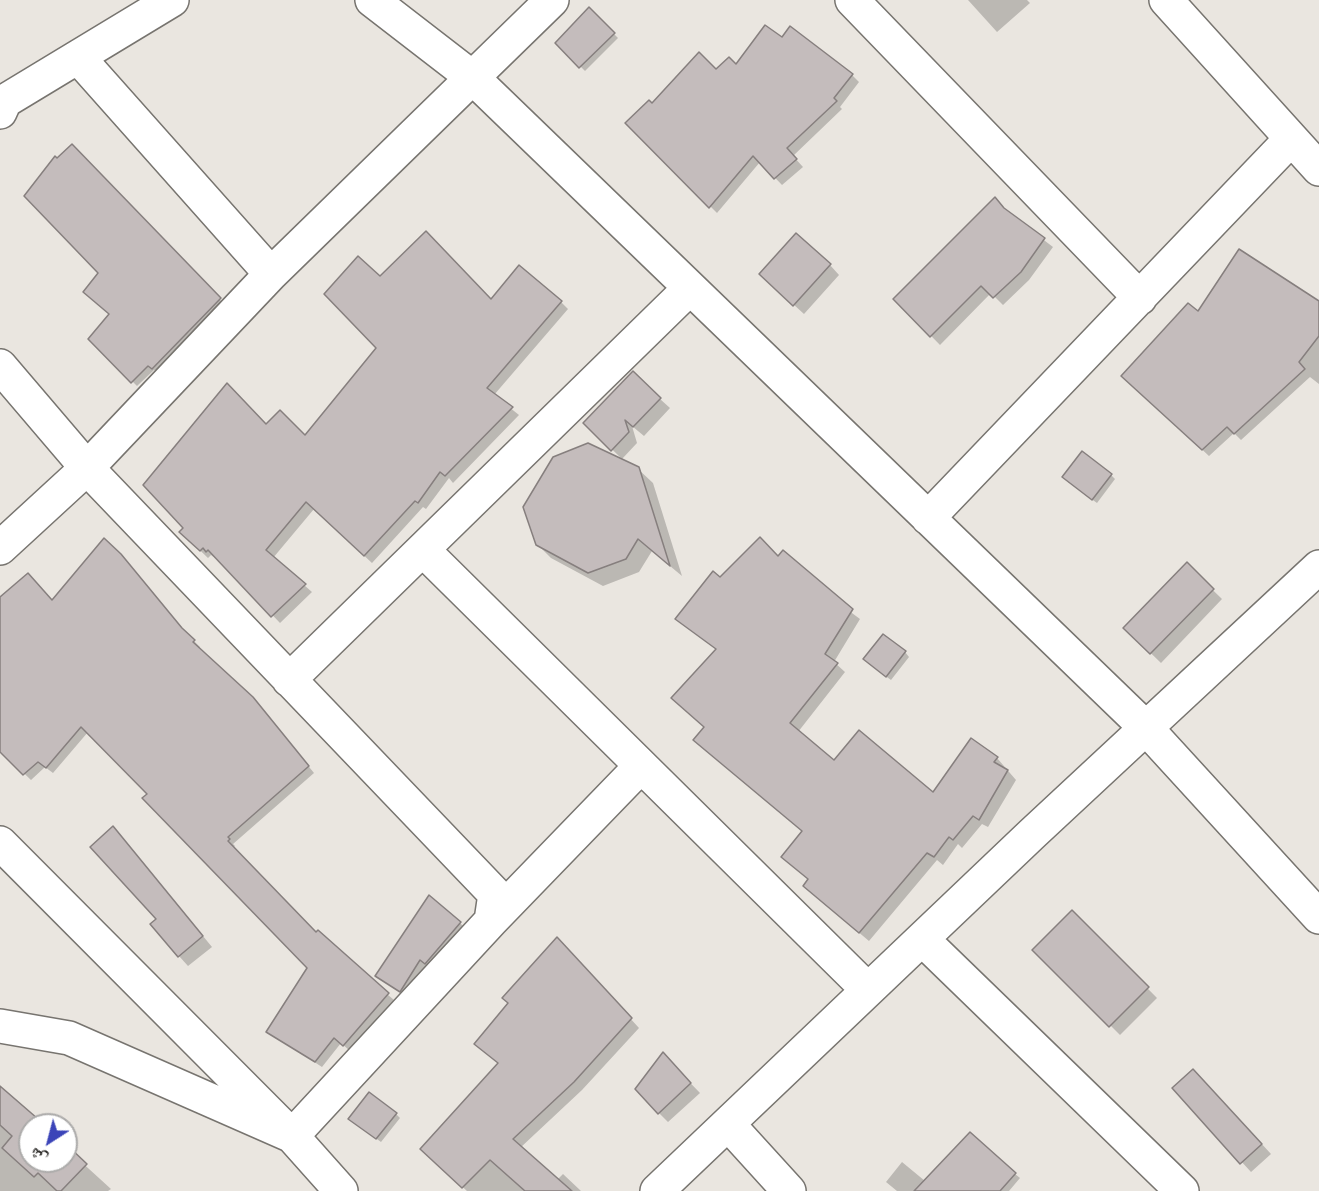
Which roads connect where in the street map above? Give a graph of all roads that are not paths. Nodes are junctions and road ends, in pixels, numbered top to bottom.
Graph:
1 (172, 0) edge
2 (372, 0) edge
3 (552, 0) edge
4 (852, 0) edge
5 (1166, 0) edge
6 (78, 57) junction
7 (473, 78) junction
8 (2, 103) edge
9 (1291, 139) junction
10 (1319, 169) edge
11 (271, 274) junction
12 (690, 288) junction
13 (1140, 298) junction
14 (0, 366) edge
15 (87, 468) junction
16 (928, 518) junction
17 (0, 548) edge
18 (423, 550) junction
19 (1319, 567) edge
20 (289, 680) junction
21 (1146, 728) junction
22 (641, 766) junction
23 (0, 843) edge
24 (1319, 917) edge
25 (491, 921) junction
26 (922, 939) junction
27 (868, 990) junction
28 (0, 1026) edge
29 (728, 1124) junction
30 (292, 1136) junction
31 (341, 1191) edge
32 (657, 1191) edge
33 (789, 1191) edge
34 (1182, 1191) edge

1 - 6 street
2 - 7 street
3 - 7 street
4 - 13 street
5 - 9 street
6 - 8 street
6 - 11 street
7 - 11 street
7 - 12 street
9 - 10 street
9 - 13 street
11 - 15 street
12 - 16 street
12 - 18 street
13 - 16 street
14 - 15 street
15 - 17 street
15 - 20 street
16 - 21 street
18 - 20 street
18 - 22 street
19 - 21 street
20 - 25 street
21 - 24 street
21 - 26 street
22 - 25 street
22 - 27 street
23 - 30 street
25 - 30 street
26 - 27 street
26 - 34 street
27 - 29 street
28 - 30 street
29 - 32 street
29 - 33 street
30 - 31 street

